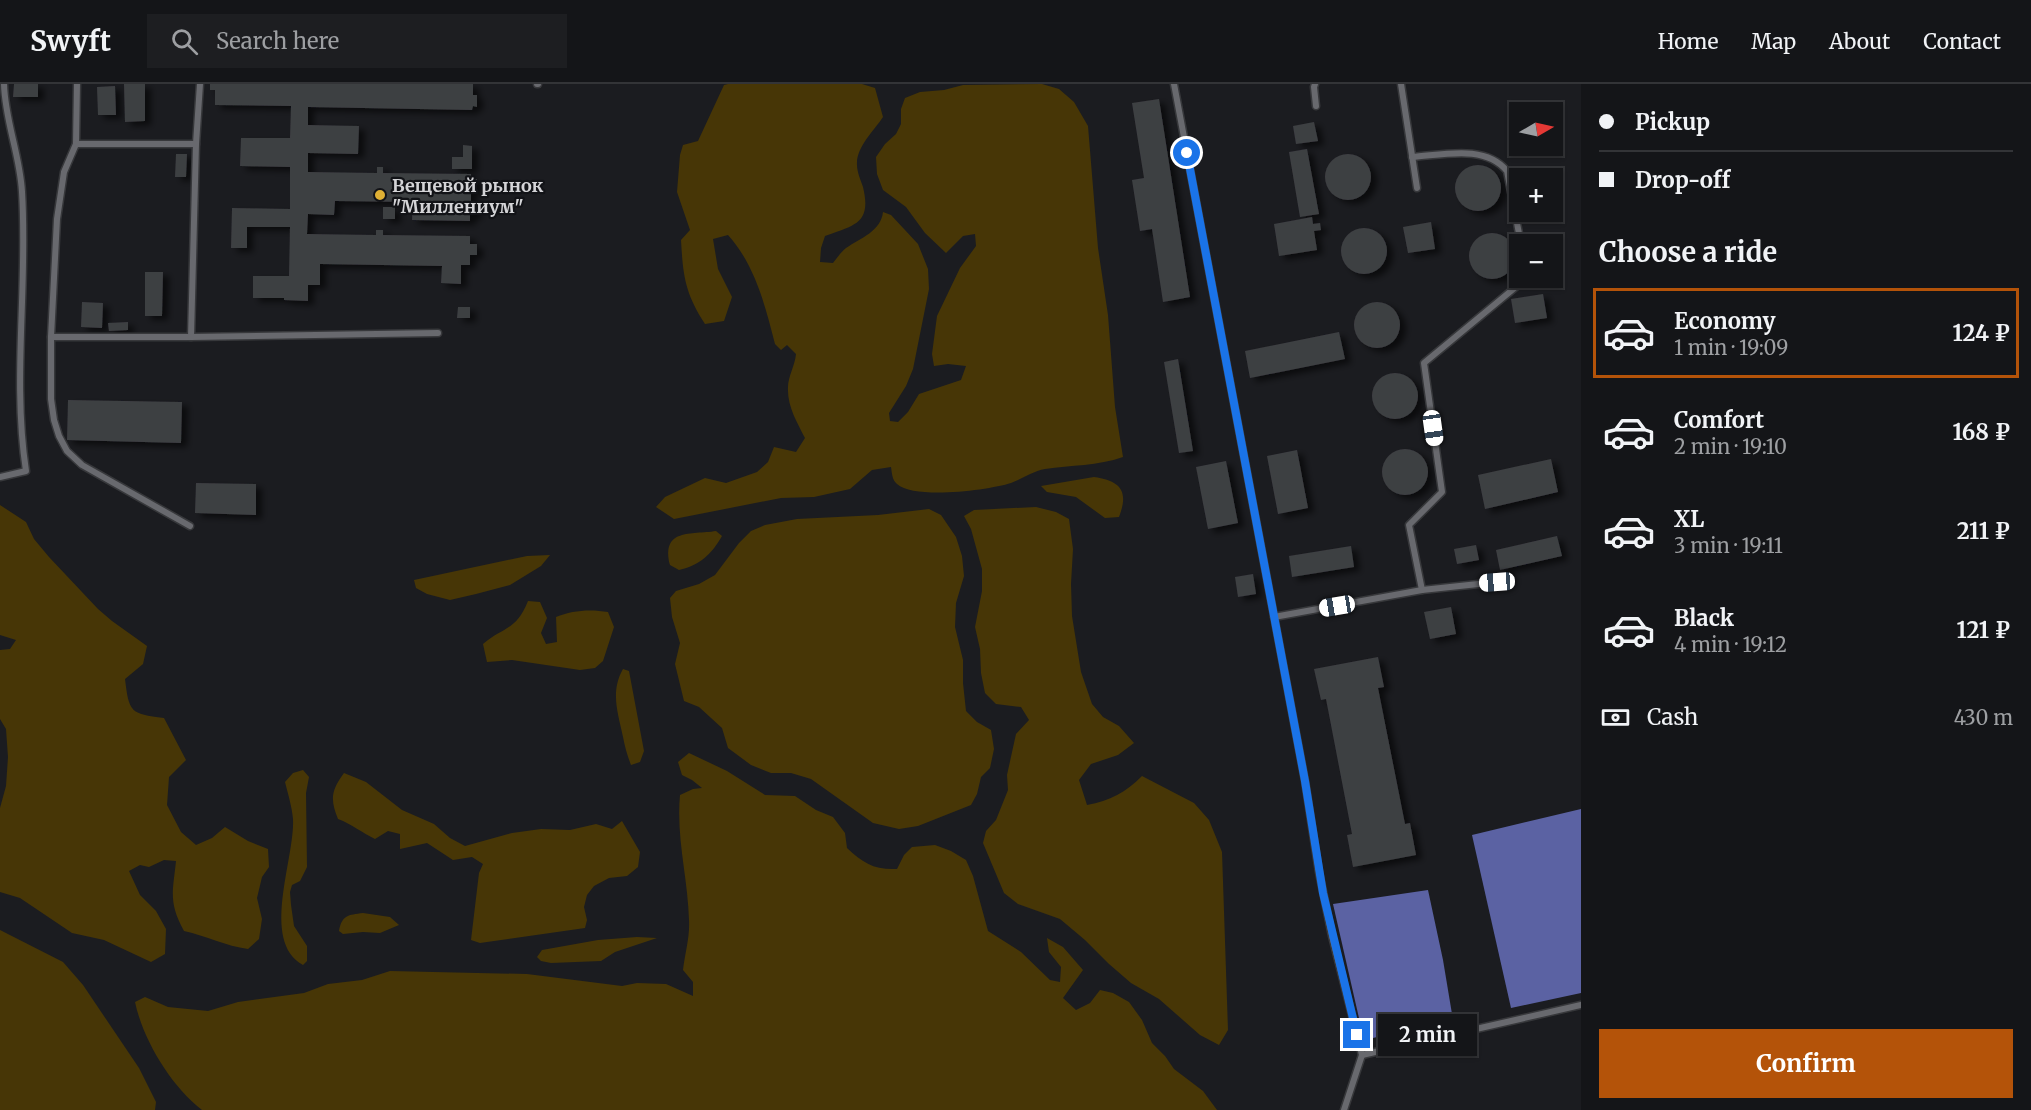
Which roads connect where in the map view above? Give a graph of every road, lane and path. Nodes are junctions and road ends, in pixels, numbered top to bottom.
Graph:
1 (4, 84) edge
2 (77, 84) edge
3 (200, 84) edge
4 (1173, 84) edge
5 (1315, 84) edge
6 (1401, 84) edge
7 (1316, 106) dead end
8 (76, 144) junction
9 (196, 144) junction
10 (1412, 157) junction
11 (1417, 188) dead end
12 (1519, 234) edge
13 (1515, 288) edge
14 (438, 333) dead end
15 (190, 337) junction
16 (51, 338) junction
17 (0, 477) edge
18 (190, 526) dead end
19 (1497, 582) dead end
20 (1422, 590) junction
21 (1274, 617) junction
22 (1581, 1005) edge
23 (1362, 1055) junction
24 (1344, 1110) edge

1 - 17 lane
2 - 8 lane
3 - 9 lane
4 - 21 lane
5 - 7 lane
6 - 10 lane
8 - 9 lane
8 - 16 lane
9 - 15 lane
10 - 11 lane
10 - 12 lane
13 - 20 lane
14 - 15 lane
15 - 16 lane
16 - 18 lane
19 - 20 lane
20 - 21 lane
21 - 23 lane
22 - 23 lane
23 - 24 lane

